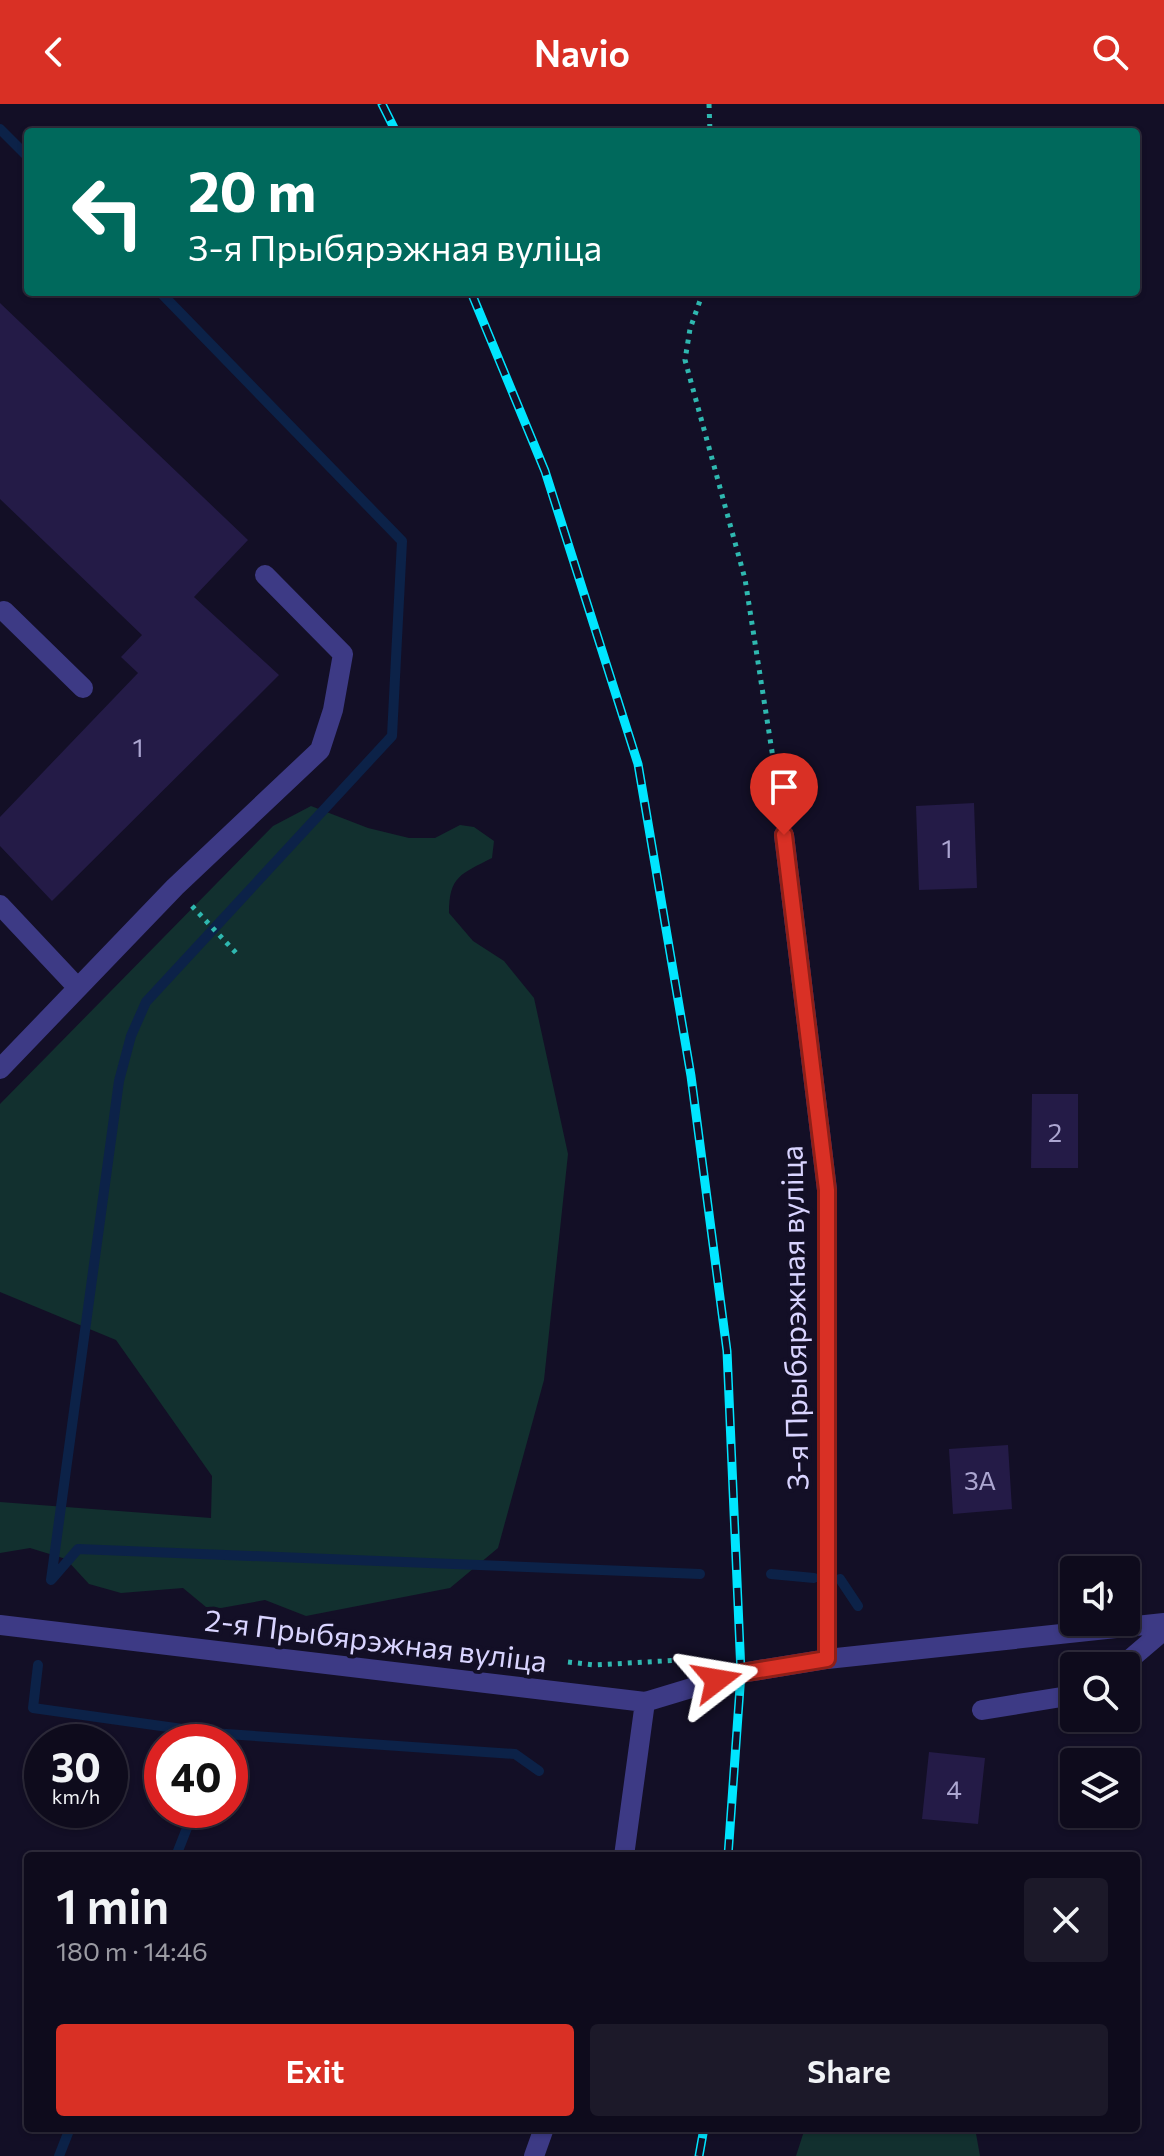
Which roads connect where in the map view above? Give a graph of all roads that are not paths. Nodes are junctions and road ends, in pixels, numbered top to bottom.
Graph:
1 (265, 575) dead end
2 (1, 611) edge
3 (83, 688) dead end
4 (784, 835) road end
5 (0, 905) edge
6 (78, 988) junction
7 (0, 1069) edge
8 (1164, 1623) edge
9 (0, 1625) edge
10 (1164, 1630) edge
11 (1138, 1652) edge
12 (827, 1659) junction
13 (1060, 1697) edge
14 (645, 1702) junction
15 (982, 1710) dead end
16 (625, 1852) edge
17 (543, 2132) edge
18 (534, 2156) edge

1 - 6 street
2 - 3 street
4 - 12 street, 3-я Прыбярэжная вуліца
5 - 6 street
6 - 7 street
8 - 12 street, 2-я Прыбярэжная вуліца
9 - 14 street, 2-я Прыбярэжная вуліца
10 - 11 street
12 - 14 street, 2-я Прыбярэжная вуліца
13 - 15 street
14 - 16 street
17 - 18 street

